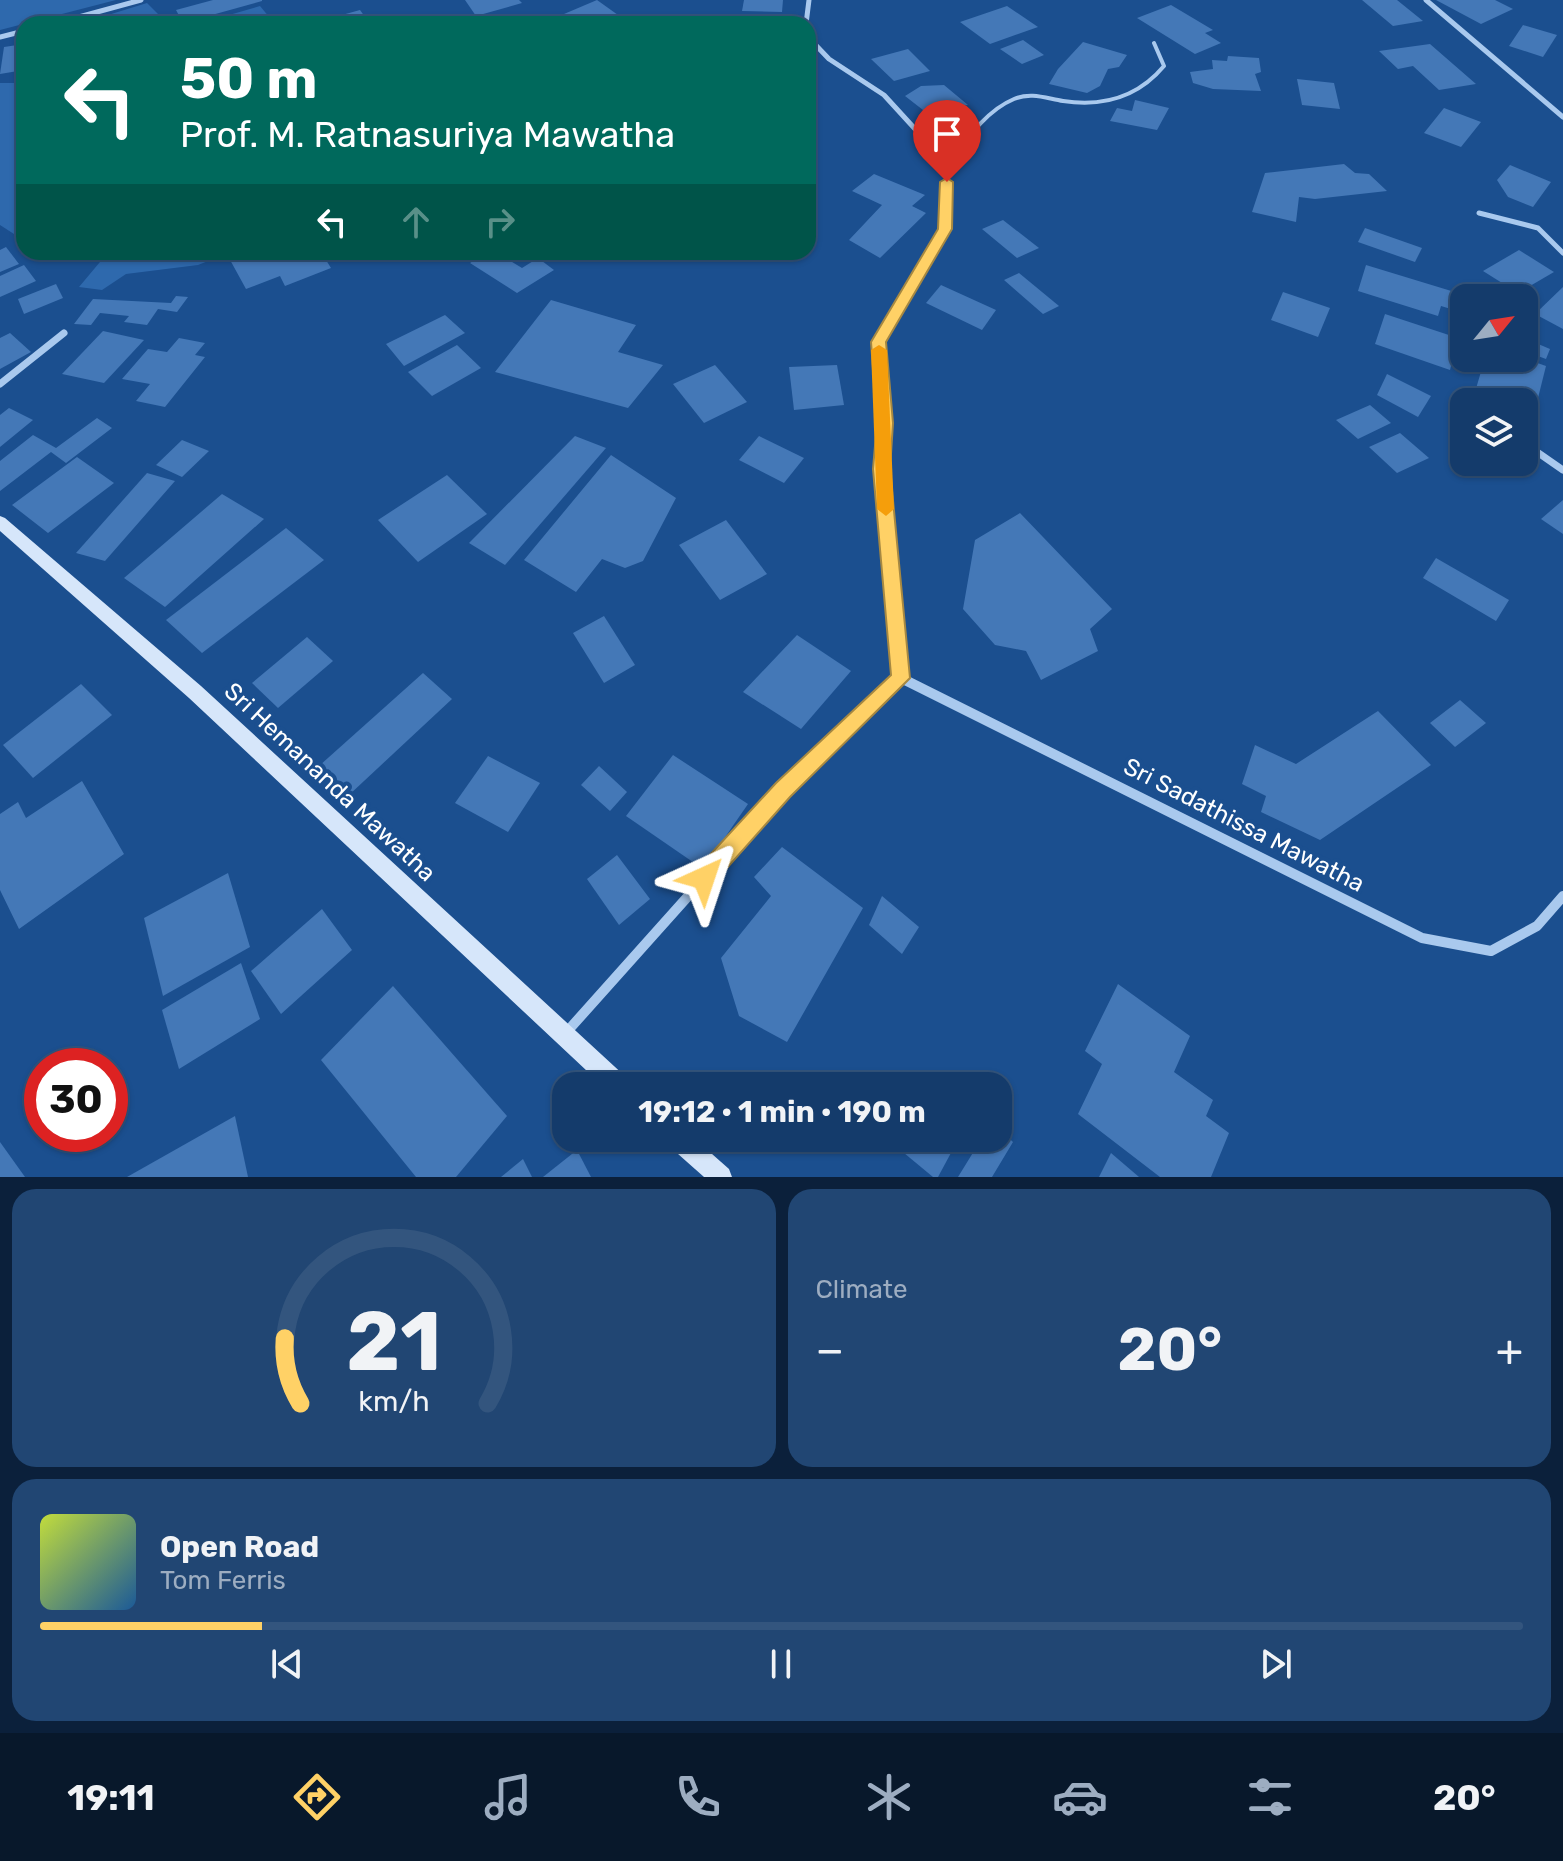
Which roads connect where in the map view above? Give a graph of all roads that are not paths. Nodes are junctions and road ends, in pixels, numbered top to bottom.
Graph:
1 (141, 0) edge
2 (1426, 0) edge
3 (82, 16) edge
4 (1154, 43) dead end
5 (816, 48) edge
6 (1563, 117) edge
7 (948, 165) junction
8 (1479, 213) dead end
9 (1563, 253) edge
10 (64, 333) dead end
11 (0, 384) edge
12 (1538, 453) edge
13 (1563, 470) edge
14 (0, 522) edge
15 (901, 678) junction
16 (1563, 896) edge
17 (563, 1036) junction
18 (603, 1072) edge
19 (693, 1152) edge
20 (721, 1177) edge

1 - 3 street
2 - 6 street
4 - 7 lane
5 - 7 street
7 - 15 street
8 - 9 street
10 - 11 street
12 - 13 street
14 - 17 main road, Sri Hemananda Mawatha
15 - 16 street, Sri Sadathissa Mawatha
15 - 17 street
17 - 18 main road, Sri Hemananda Mawatha
19 - 20 main road

